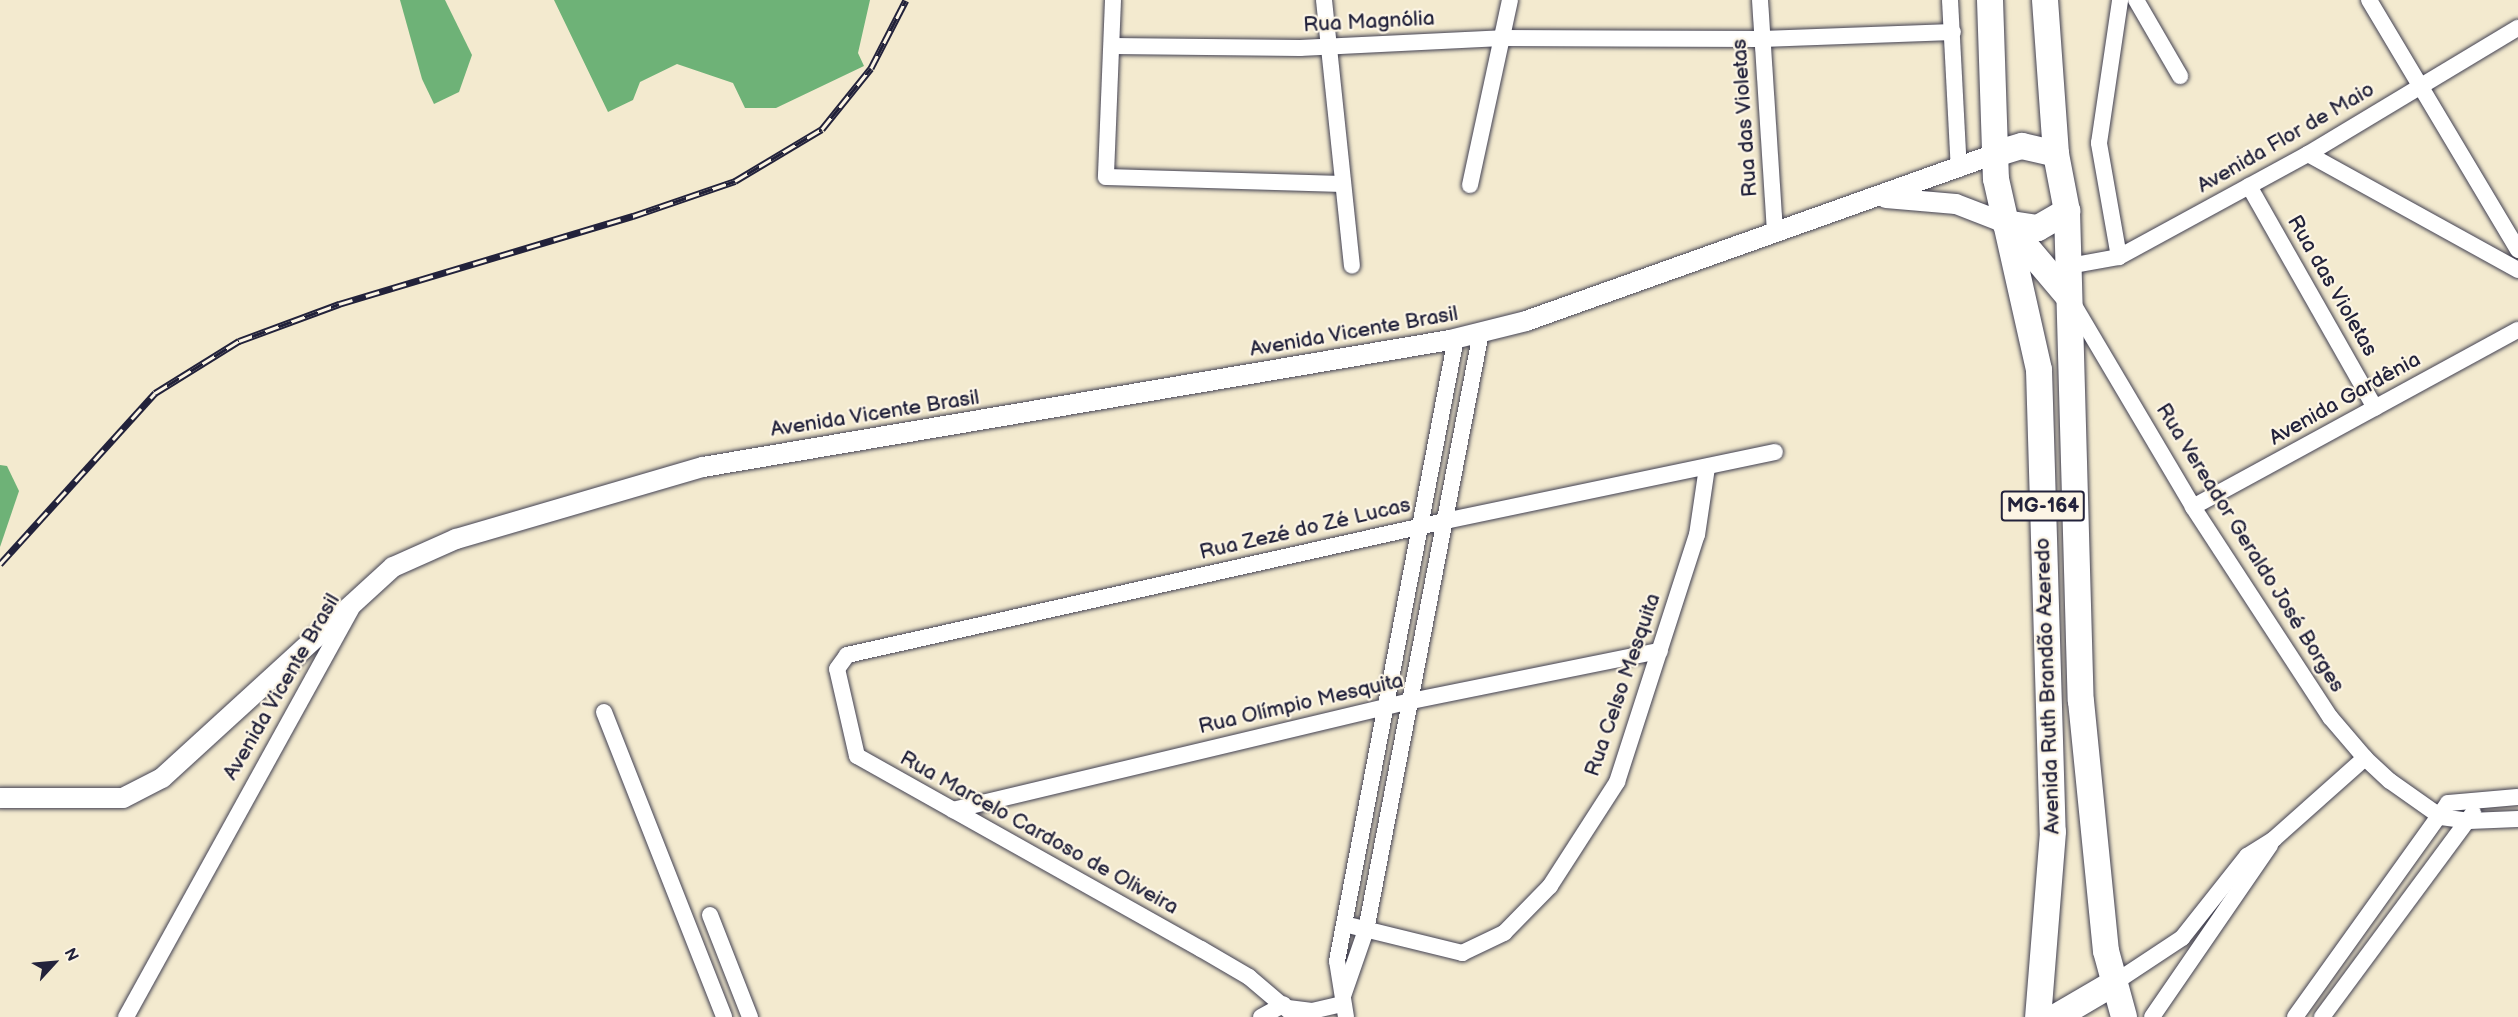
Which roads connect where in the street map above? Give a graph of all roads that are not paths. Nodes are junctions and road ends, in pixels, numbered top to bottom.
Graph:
1 (1113, 0) edge
2 (1324, 0) edge
3 (1510, 0) edge
4 (1760, 0) edge
5 (1950, 0) edge
6 (1990, 0) edge
7 (2045, 0) edge
8 (2120, 0) edge
9 (2136, 0) edge
10 (2368, 0) edge
11 (2518, 28) edge
12 (1953, 32) junction
13 (1502, 38) junction
14 (1762, 39) junction
15 (1112, 46) junction
16 (1328, 46) junction
17 (2180, 76) dead end
18 (2419, 87) junction
19 (1995, 154) junction
20 (2056, 154) junction
21 (2308, 154) junction
22 (1959, 169) junction
23 (1343, 184) junction
24 (1470, 185) dead end
25 (2249, 186) junction
26 (1878, 198) junction
27 (2067, 211) junction
28 (2006, 223) junction
29 (1775, 233) junction
30 (2518, 250) edge
31 (2119, 257) junction
32 (1352, 266) dead end
33 (2068, 266) junction
34 (2518, 270) edge
35 (2068, 296) junction
36 (2518, 330) edge
37 (1482, 332) junction
38 (1456, 338) junction
39 (2375, 408) junction
40 (1775, 453) dead end
41 (1707, 467) junction
42 (2193, 507) junction
43 (1445, 520) junction
44 (1420, 526) junction
45 (352, 606) junction
46 (1660, 651) junction
47 (847, 655) joint
48 (1411, 701) junction
49 (1386, 707) junction
50 (604, 712) dead end
51 (2366, 758) junction
52 (2518, 797) edge
53 (0, 798) edge
54 (2478, 802) junction
55 (953, 810) junction
56 (2445, 810) junction
57 (2518, 819) edge
58 (2469, 821) junction
59 (2274, 839) junction
60 (710, 915) dead end
61 (1344, 924) junction
62 (1366, 930) junction
63 (2327, 974) junction
64 (2114, 983) junction
65 (2344, 987) junction
66 (1344, 1006) edge
67 (1289, 1010) edge
68 (126, 1017) edge
69 (724, 1017) edge
70 (750, 1017) edge
71 (1261, 1017) edge
72 (2038, 1017) edge
73 (2056, 1017) edge
74 (2124, 1017) edge
75 (2152, 1017) edge
76 (2295, 1017) edge
77 (2322, 1017) edge

1 - 15 street
2 - 16 street
3 - 13 street
4 - 14 street, Rua das Violetas
5 - 12 street
6 - 19 main road, Avenida Ruth Brandão Azeredo / MG-164
7 - 20 main road, Avenida Ruth Brandão Azeredo / MG-164
8 - 31 street
9 - 17 street
10 - 18 street
11 - 18 street, Avenida Flor de Maio
12 - 14 street, Rua Magnólia
12 - 22 street
13 - 14 street, Rua Magnólia
13 - 16 street, Rua Magnólia
13 - 24 street
14 - 29 street, Rua das Violetas
15 - 16 street, Rua Magnólia
15 - 23 street
16 - 23 street
18 - 21 street, Avenida Flor de Maio
18 - 30 street
19 - 20 main road
19 - 22 street, Avenida Vicente Brasil
19 - 28 main road, Avenida Ruth Brandão Azeredo / MG-164
20 - 27 main road, Avenida Ruth Brandão Azeredo / MG-164
21 - 25 street, Avenida Flor de Maio
21 - 34 street
22 - 26 street, Avenida Vicente Brasil
23 - 32 street
25 - 31 street, Avenida Flor de Maio
25 - 39 street, Rua das Violetas
26 - 28 street, Avenida Vicente Brasil
26 - 29 street, Avenida Vicente Brasil
27 - 28 main road
27 - 33 main road, Avenida Ruth Brandão Azeredo / MG-164
28 - 35 main road
28 - 72 main road, Avenida Ruth Brandão Azeredo / MG-164
29 - 37 street, Avenida Vicente Brasil
31 - 33 street, Avenida Flor de Maio
33 - 35 main road, Avenida Ruth Brandão Azeredo / MG-164
35 - 42 street, Rua Vereador Geraldo José Borges
35 - 64 main road, Avenida Ruth Brandão Azeredo / MG-164
36 - 39 street, Avenida Gardênia
37 - 38 street, Avenida Vicente Brasil
37 - 43 street
38 - 44 street
38 - 45 street, Avenida Vicente Brasil
39 - 42 street, Avenida Gardênia
40 - 41 street, Rua Zezé do Zé Lucas
41 - 43 street, Rua Zezé do Zé Lucas
41 - 46 street, Rua Celso Mesquita
42 - 51 street, Rua Vereador Geraldo José Borges
43 - 44 street, Rua Zezé do Zé Lucas
43 - 48 street
44 - 47 street, Rua Zezé do Zé Lucas
44 - 49 street
45 - 53 street
45 - 68 street, Avenida Vicente Brasil
46 - 48 street, Rua Olímpio Mesquita
46 - 62 street, Rua Celso Mesquita
47 - 55 street, Rua Marcelo Cardoso de Oliveira
48 - 49 street, Rua Olímpio Mesquita
48 - 62 street
49 - 55 street, Rua Olímpio Mesquita
49 - 61 street
50 - 69 street
51 - 56 street, Rua Vereador Geraldo José Borges
51 - 59 street
52 - 54 street
54 - 56 street
54 - 58 street
55 - 67 street, Rua Marcelo Cardoso de Oliveira
56 - 58 street
56 - 63 street
57 - 58 street
58 - 65 street
59 - 64 street
59 - 75 street
60 - 70 street
61 - 62 street, Rua Celso Mesquita
61 - 66 street
62 - 66 street
63 - 65 street
63 - 76 street
64 - 73 main road
64 - 74 main road, Avenida Ruth Brandão Azeredo / MG-164
65 - 77 street
66 - 67 street
67 - 71 street

